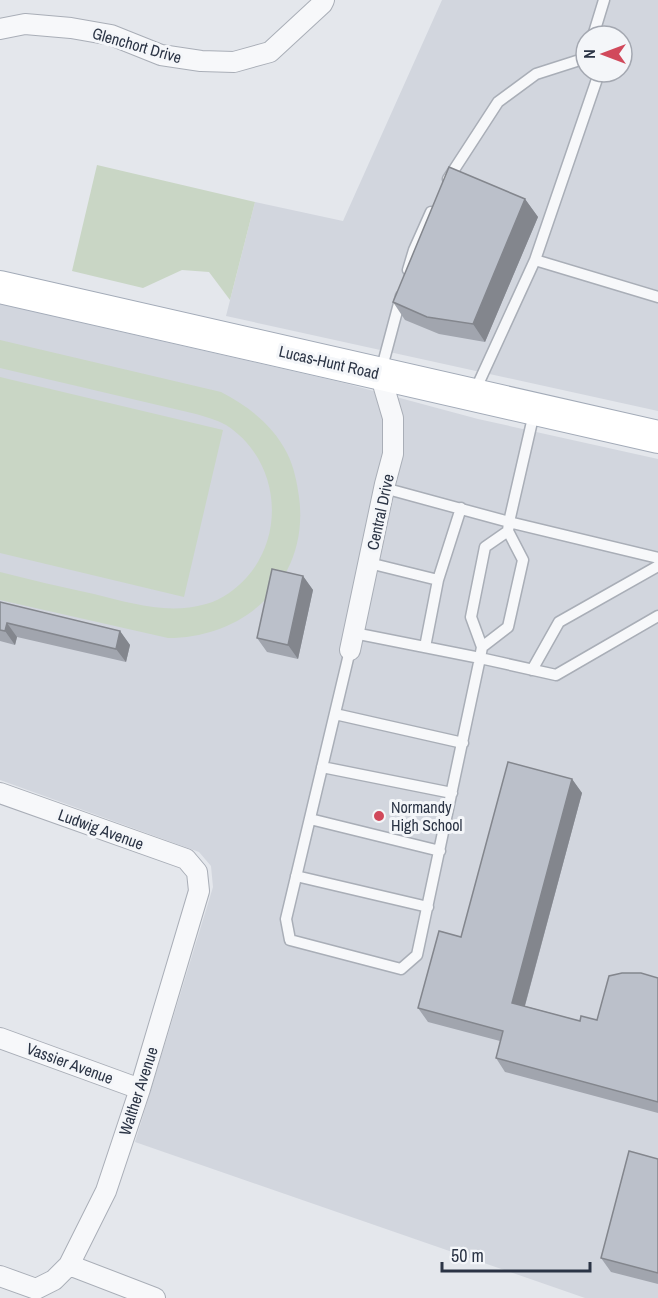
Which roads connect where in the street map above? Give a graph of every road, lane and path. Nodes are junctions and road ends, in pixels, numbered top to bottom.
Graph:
1 (324, 0) edge
2 (604, 0) edge
3 (597, 24) edge
4 (0, 29) edge
5 (574, 62) edge
6 (595, 84) edge
7 (535, 260) junction
8 (0, 286) edge
9 (658, 297) edge
10 (380, 374) junction
11 (472, 396) junction
12 (535, 410) junction
13 (658, 437) edge
14 (384, 488) junction
15 (460, 508) junction
16 (509, 526) junction
17 (658, 558) edge
18 (369, 563) junction
19 (658, 566) edge
20 (438, 580) junction
21 (658, 616) edge
22 (352, 642) junction
23 (425, 647) junction
24 (481, 652) junction
25 (532, 670) junction
26 (335, 714) junction
27 (463, 743) junction
28 (322, 767) junction
29 (0, 793) edge
30 (452, 794) junction
31 (310, 819) junction
32 (440, 851) junction
33 (197, 872) joint
34 (296, 876) junction
35 (428, 907) junction
36 (0, 1038) edge
37 (140, 1089) junction
38 (69, 1265) junction
39 (0, 1276) edge
40 (155, 1298) edge

1 - 4 street, Glenchort Drive
2 - 3 lane
5 - 10 lane
6 - 7 lane
7 - 9 lane
7 - 11 lane
8 - 10 main road, Lucas-Hunt Road
10 - 11 main road, Lucas-Hunt Road
10 - 14 street, Central Drive
11 - 12 main road, Lucas-Hunt Road
12 - 13 main road, Lucas-Hunt Road
12 - 16 lane
14 - 15 lane
14 - 18 street, Central Drive
15 - 16 lane
15 - 20 lane
16 - 17 lane
16 - 24 lane
16 - 24 lane
18 - 20 lane
18 - 22 street, Central Drive
19 - 25 lane
20 - 23 lane
21 - 25 lane
22 - 23 lane
22 - 26 lane
23 - 24 lane
24 - 25 lane
24 - 27 lane
26 - 27 lane
26 - 28 lane
27 - 30 lane
28 - 30 lane
28 - 31 lane
29 - 33 street, Ludwig Avenue
30 - 32 lane
31 - 32 lane
31 - 34 lane
32 - 35 lane
33 - 37 street, Walther Avenue
34 - 35 lane
34 - 35 lane
36 - 37 street, Vassier Avenue
37 - 38 street, Walther Avenue
38 - 39 street, Walther Avenue
38 - 40 street

